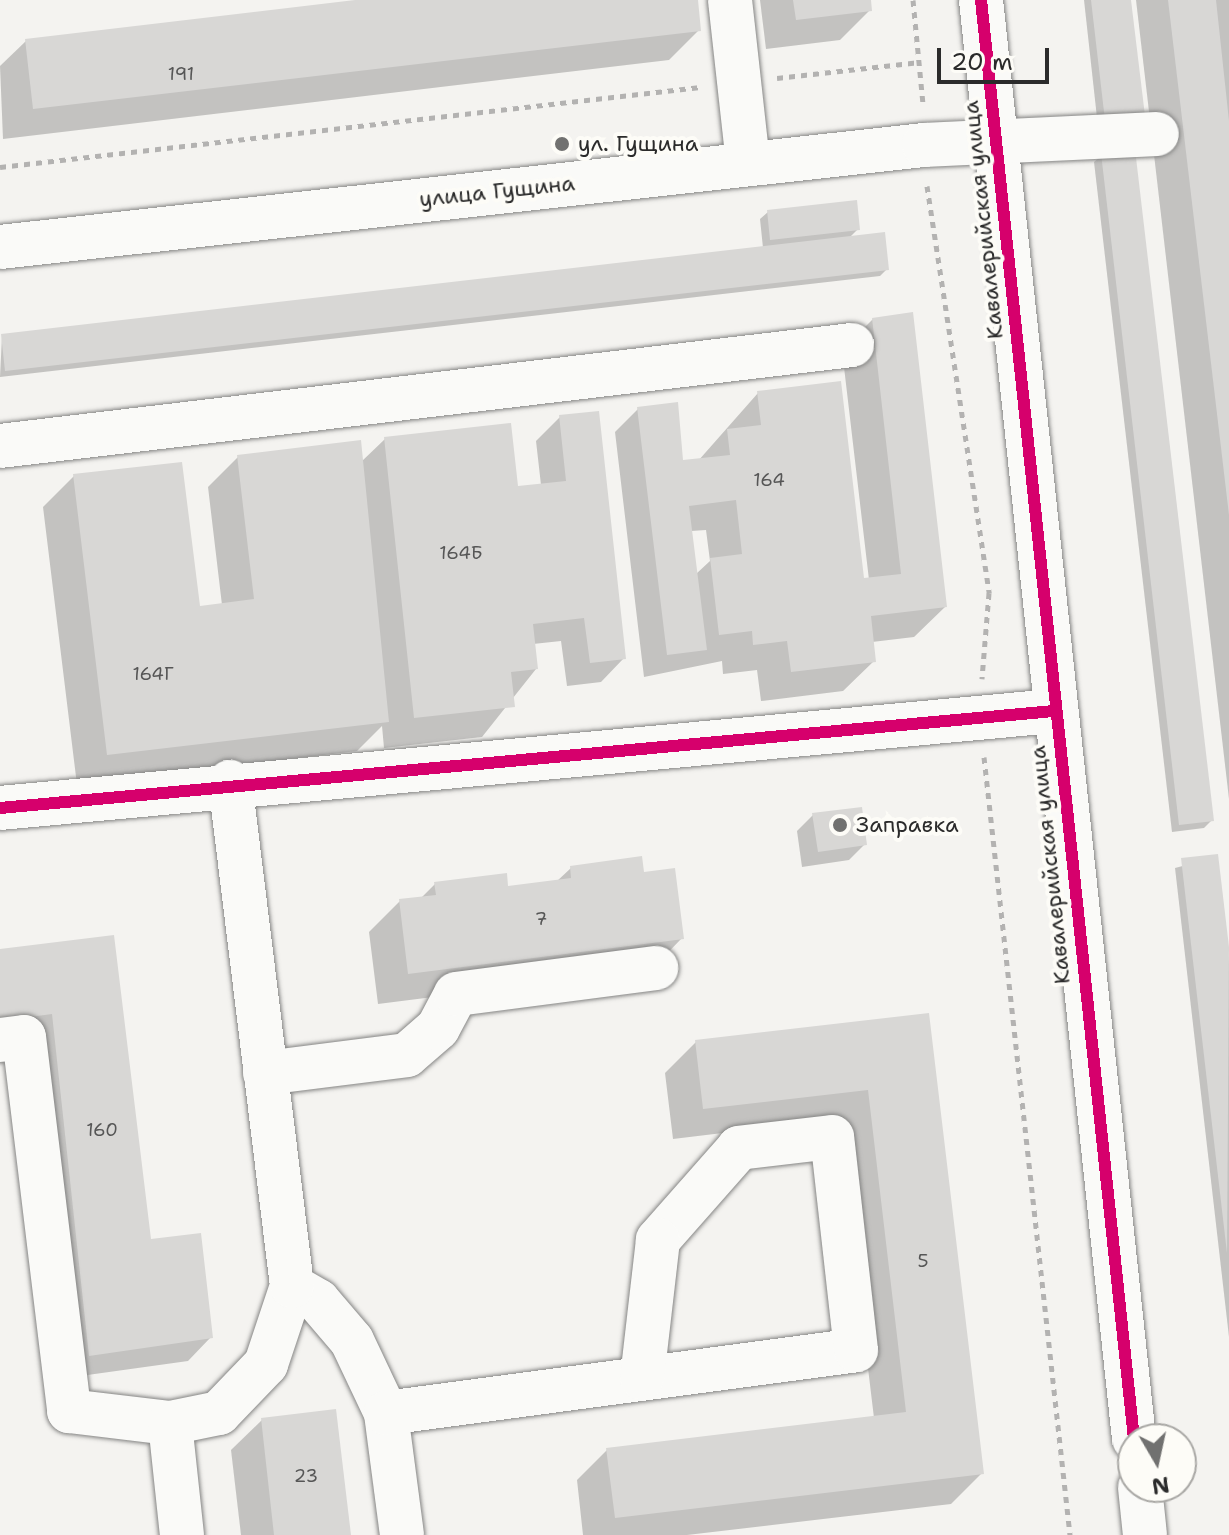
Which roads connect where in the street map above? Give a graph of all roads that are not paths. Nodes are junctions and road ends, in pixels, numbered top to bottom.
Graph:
1 (730, 0) edge
2 (981, 0) edge
3 (1157, 134) dead end
4 (994, 138) junction
5 (748, 162) junction
6 (0, 247) edge
7 (852, 345) dead end
8 (0, 446) edge
9 (1053, 711) junction
10 (230, 782) junction
11 (0, 808) edge
12 (656, 968) dead end
13 (0, 1040) edge
14 (265, 1073) junction
15 (292, 1286) junction
16 (642, 1378) junction
17 (386, 1413) junction
18 (170, 1423) junction
19 (1132, 1423) edge
20 (1142, 1503) edge
21 (182, 1535) edge
22 (402, 1535) edge
23 (1145, 1535) edge

1 - 5 street
2 - 4 street, Кавалерийская улица
3 - 4 street, улица Гущина
4 - 5 street, улица Гущина
4 - 9 street, Кавалерийская улица
5 - 6 street, улица Гущина
7 - 8 street
9 - 10 street
9 - 19 street, Кавалерийская улица
10 - 11 street
10 - 14 street
12 - 14 street
13 - 18 street
14 - 15 street
15 - 17 street
15 - 18 street
16 - 16 street
16 - 17 street
17 - 22 street
18 - 21 street
20 - 23 street

